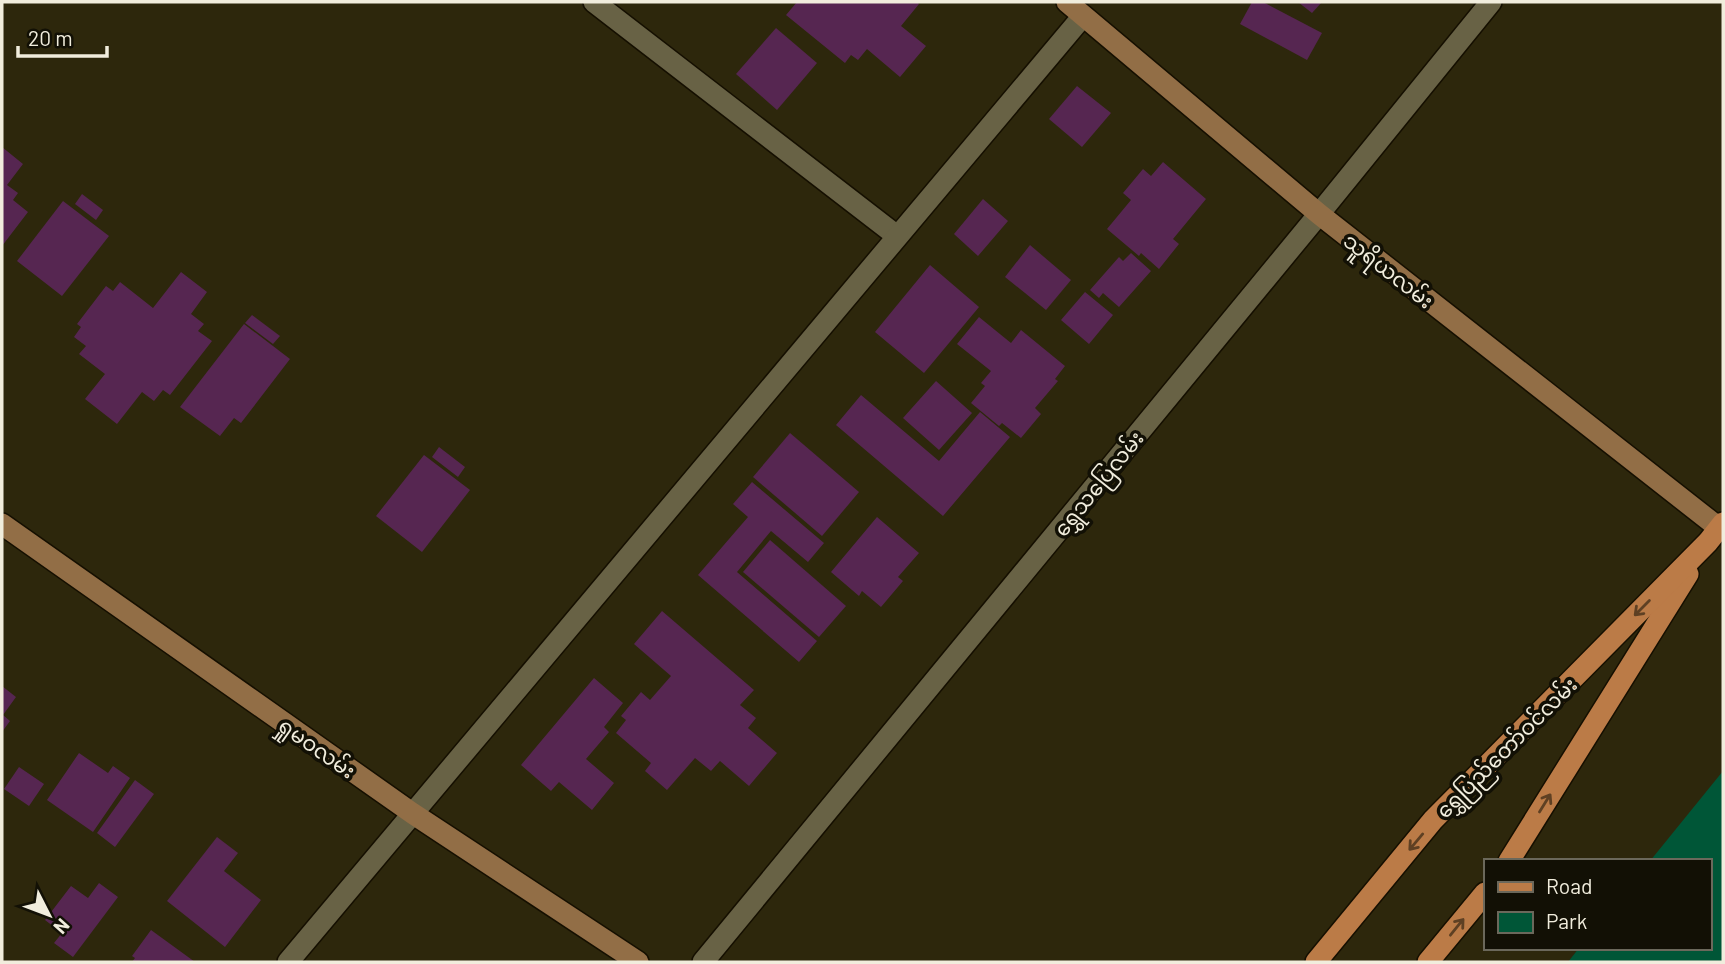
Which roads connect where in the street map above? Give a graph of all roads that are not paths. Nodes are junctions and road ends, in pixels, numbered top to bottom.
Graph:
1 (594, 2) edge
2 (1491, 2) edge
3 (1075, 9) edge
4 (1319, 215) junction
5 (897, 236) junction
6 (2, 524) edge
7 (1717, 531) edge
8 (412, 813) junction
9 (1510, 859) edge
10 (1484, 893) edge
11 (288, 962) edge
12 (638, 962) edge
13 (703, 962) edge
14 (1316, 962) edge
15 (1428, 962) edge

1 - 5 street
2 - 4 street, ရွှေသပြေလမ်း
3 - 4 street, သူရိယလမ်း
3 - 5 street
4 - 7 street, သူရိယလမ်း
4 - 13 street, ရွှေသပြေလမ်း
5 - 8 street
6 - 8 street, ရှုမဝလမ်း
9 -> 7 main road, ရွှေပြည်တော်ဝင်လမ်း
7 -> 14 main road, ရွှေပြည်တော်ဝင်လမ်း
8 - 11 street
8 - 12 street, ရှုမဝလမ်း
15 -> 10 main road

